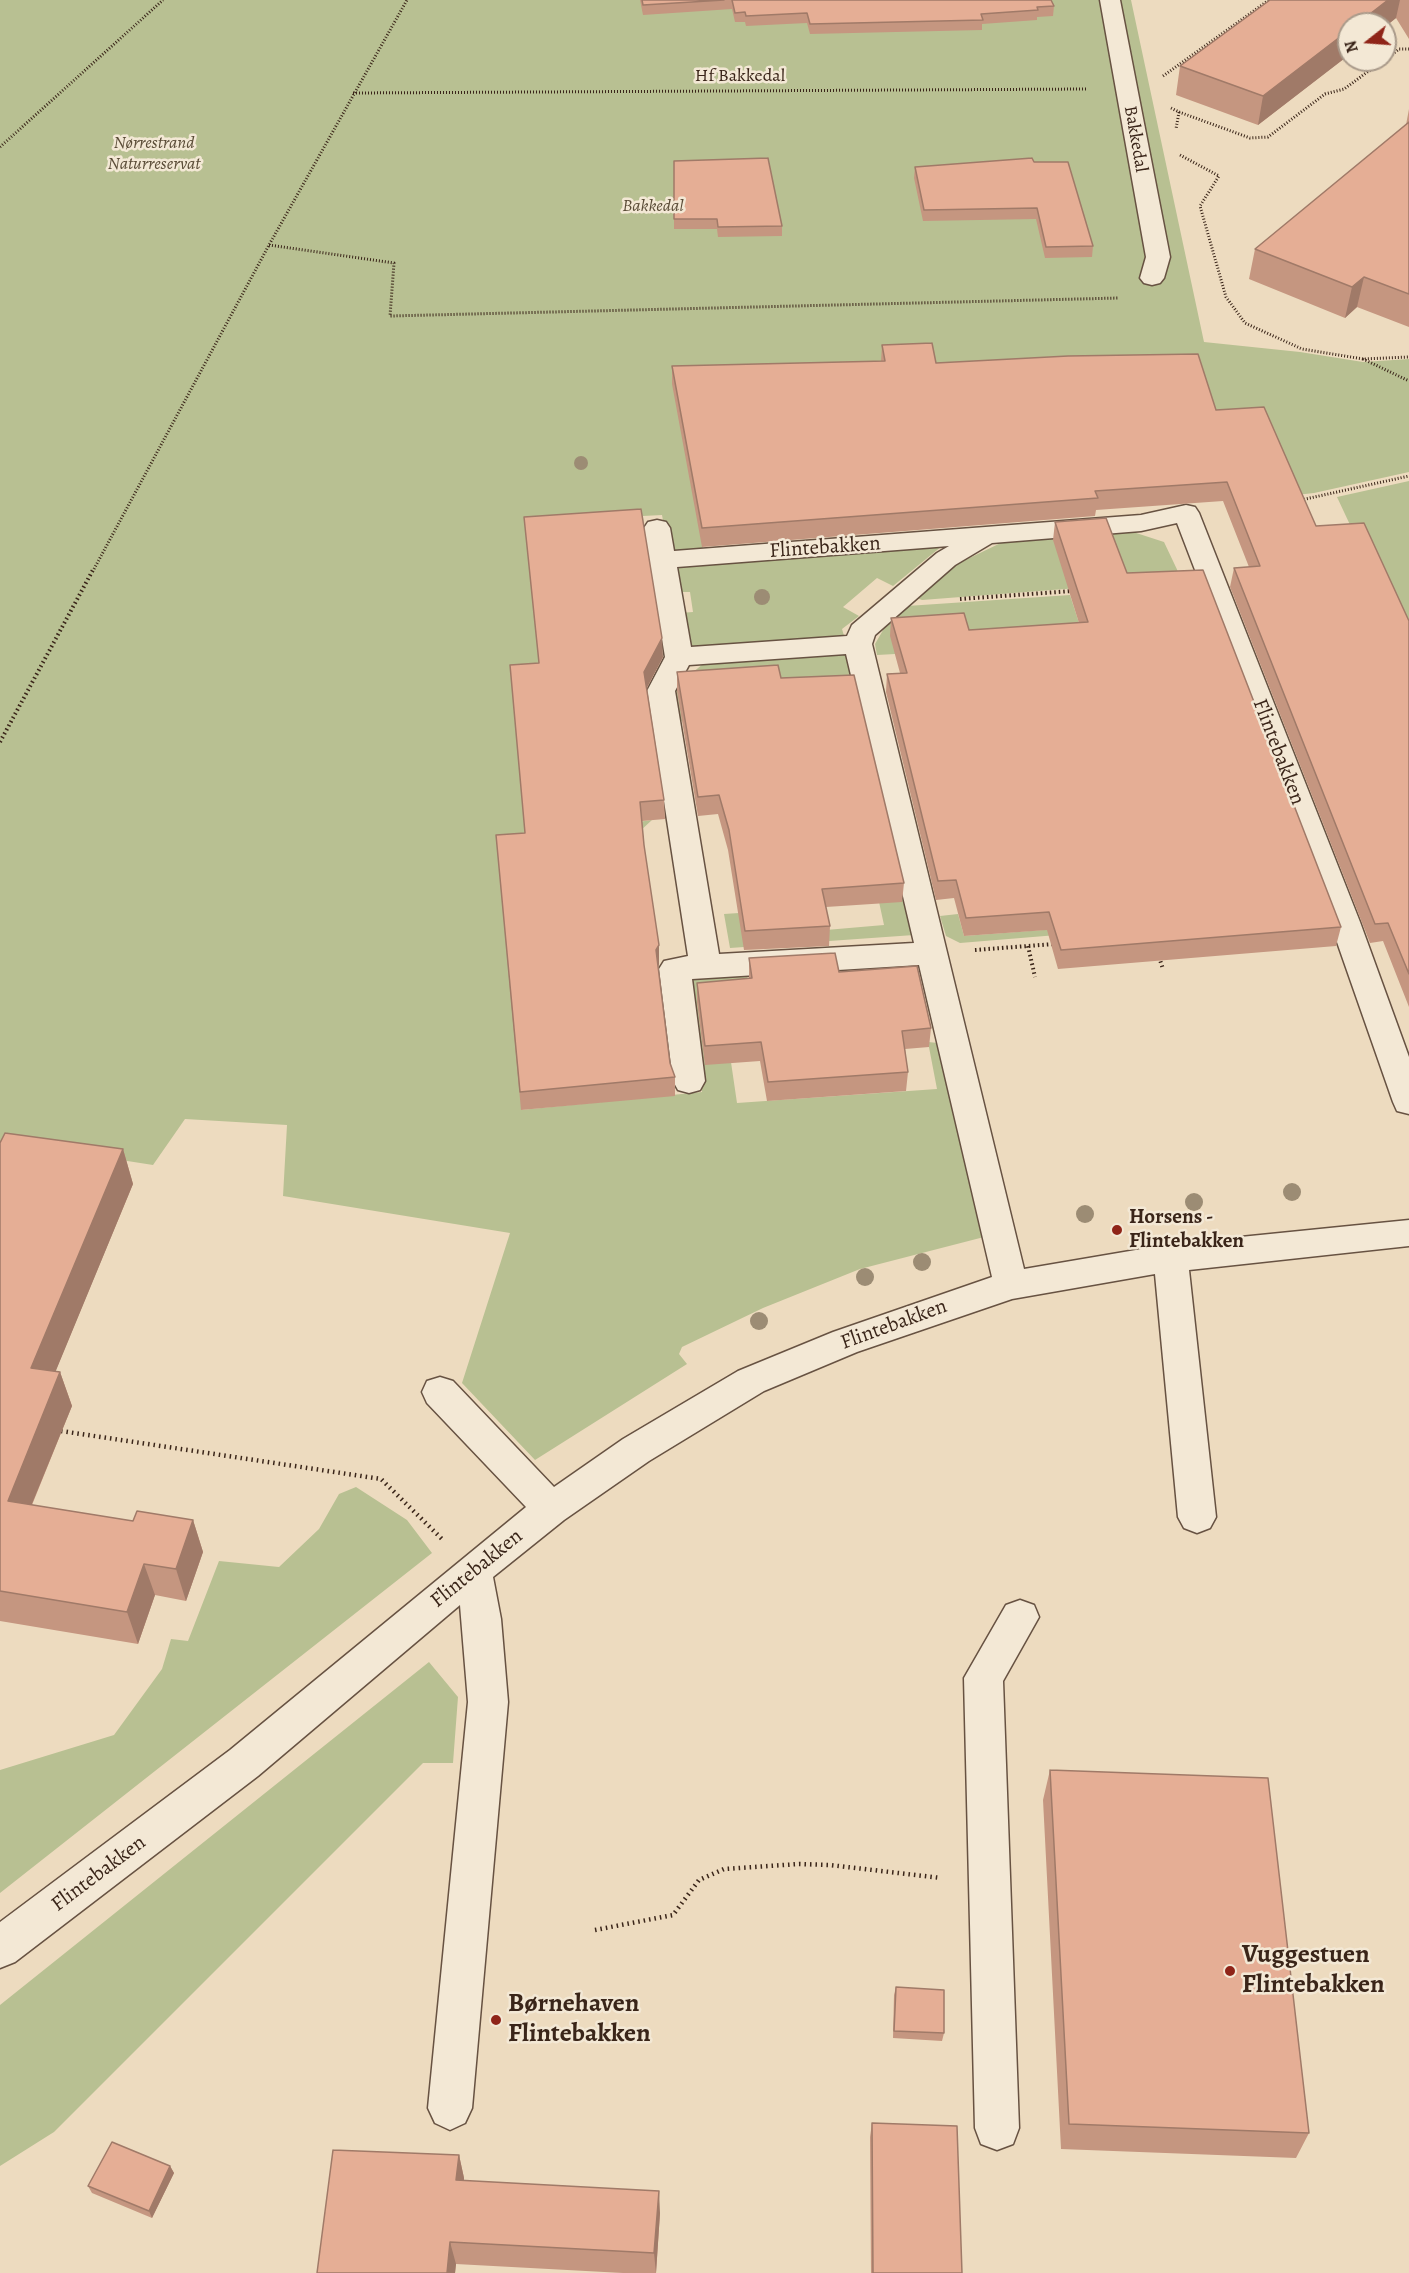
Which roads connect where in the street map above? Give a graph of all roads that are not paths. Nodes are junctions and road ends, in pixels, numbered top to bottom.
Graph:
1 (1110, 0) edge
2 (1152, 278) road end
3 (657, 528) dead end
4 (988, 536) junction
5 (662, 560) junction
6 (858, 644) junction
7 (679, 657) junction
8 (933, 953) junction
9 (705, 966) junction
10 (689, 1081) dead end
11 (1409, 1102) edge
12 (1409, 1233) edge
13 (1171, 1258) junction
14 (1011, 1285) junction
15 (440, 1392) dead end
16 (551, 1509) junction
17 (1197, 1517) dead end
18 (473, 1571) junction
19 (1020, 1617) dead end
20 (0, 1948) edge
21 (450, 2108) dead end
22 (997, 2128) dead end

1 - 2 street, Bakkedal
3 - 5 street
4 - 5 street, Flintebakken
4 - 6 street, Flintebakken
4 - 11 street, Flintebakken
5 - 7 street
6 - 7 street
6 - 8 street
7 - 9 street
8 - 9 street
8 - 14 street
9 - 10 street
12 - 13 street, Flintebakken
13 - 14 street, Flintebakken
13 - 17 street
14 - 16 street, Flintebakken
15 - 16 street
16 - 18 street, Flintebakken
18 - 20 street, Flintebakken
18 - 21 street
19 - 22 street

